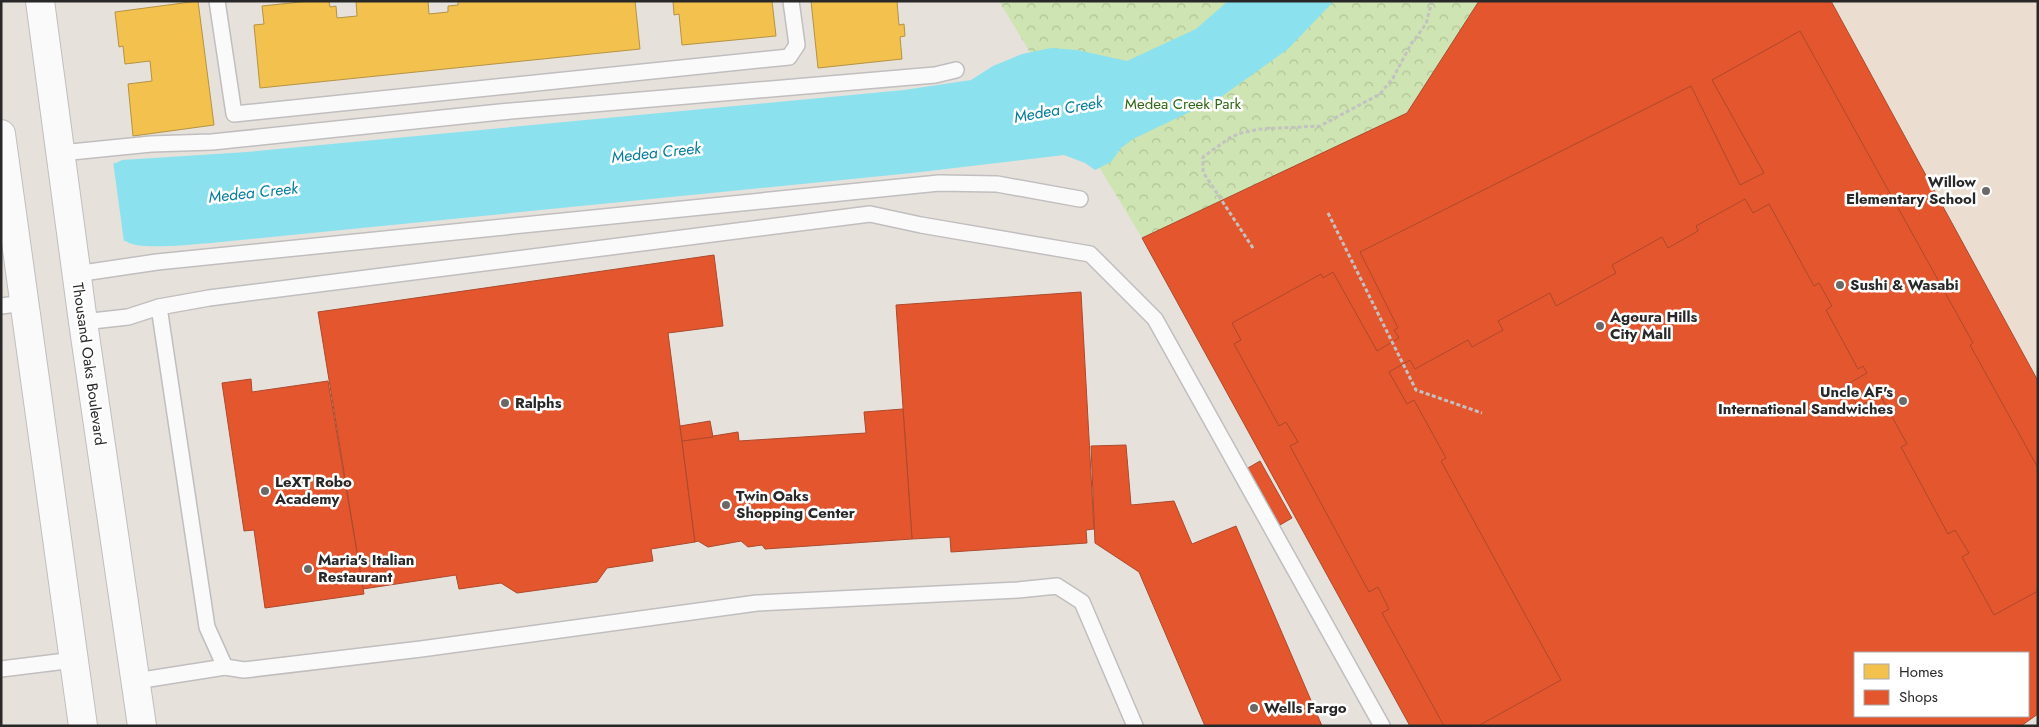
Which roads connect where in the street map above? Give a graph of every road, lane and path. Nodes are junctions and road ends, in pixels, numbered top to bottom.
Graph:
1 (40, 1) edge
2 (216, 1) edge
3 (791, 1) edge
4 (1432, 1) edge
5 (956, 70) dead end
6 (3, 152) edge
7 (62, 158) junction
8 (1080, 199) dead end
9 (1328, 213) dead end
10 (1253, 248) dead end
11 (75, 261) junction
12 (13, 304) edge
13 (160, 307) junction
14 (83, 322) junction
15 (1482, 413) dead end
16 (74, 660) junction
17 (225, 667) junction
18 (1, 669) edge
19 (136, 681) junction
20 (83, 726) edge
21 (142, 726) edge
22 (1135, 726) edge
23 (1382, 726) edge

1 - 7 main road, Thousand Oaks Boulevard
2 - 3 lane
4 - 10 path
5 - 7 lane
6 - 12 main road
7 - 11 main road, Thousand Oaks Boulevard
8 - 11 lane
9 - 15 path
11 - 14 main road, Thousand Oaks Boulevard
12 - 16 main road
13 - 14 lane
13 - 17 lane
13 - 23 lane
14 - 19 main road, Thousand Oaks Boulevard
16 - 18 lane
16 - 20 main road
17 - 19 lane
17 - 22 lane
19 - 21 main road, Thousand Oaks Boulevard

